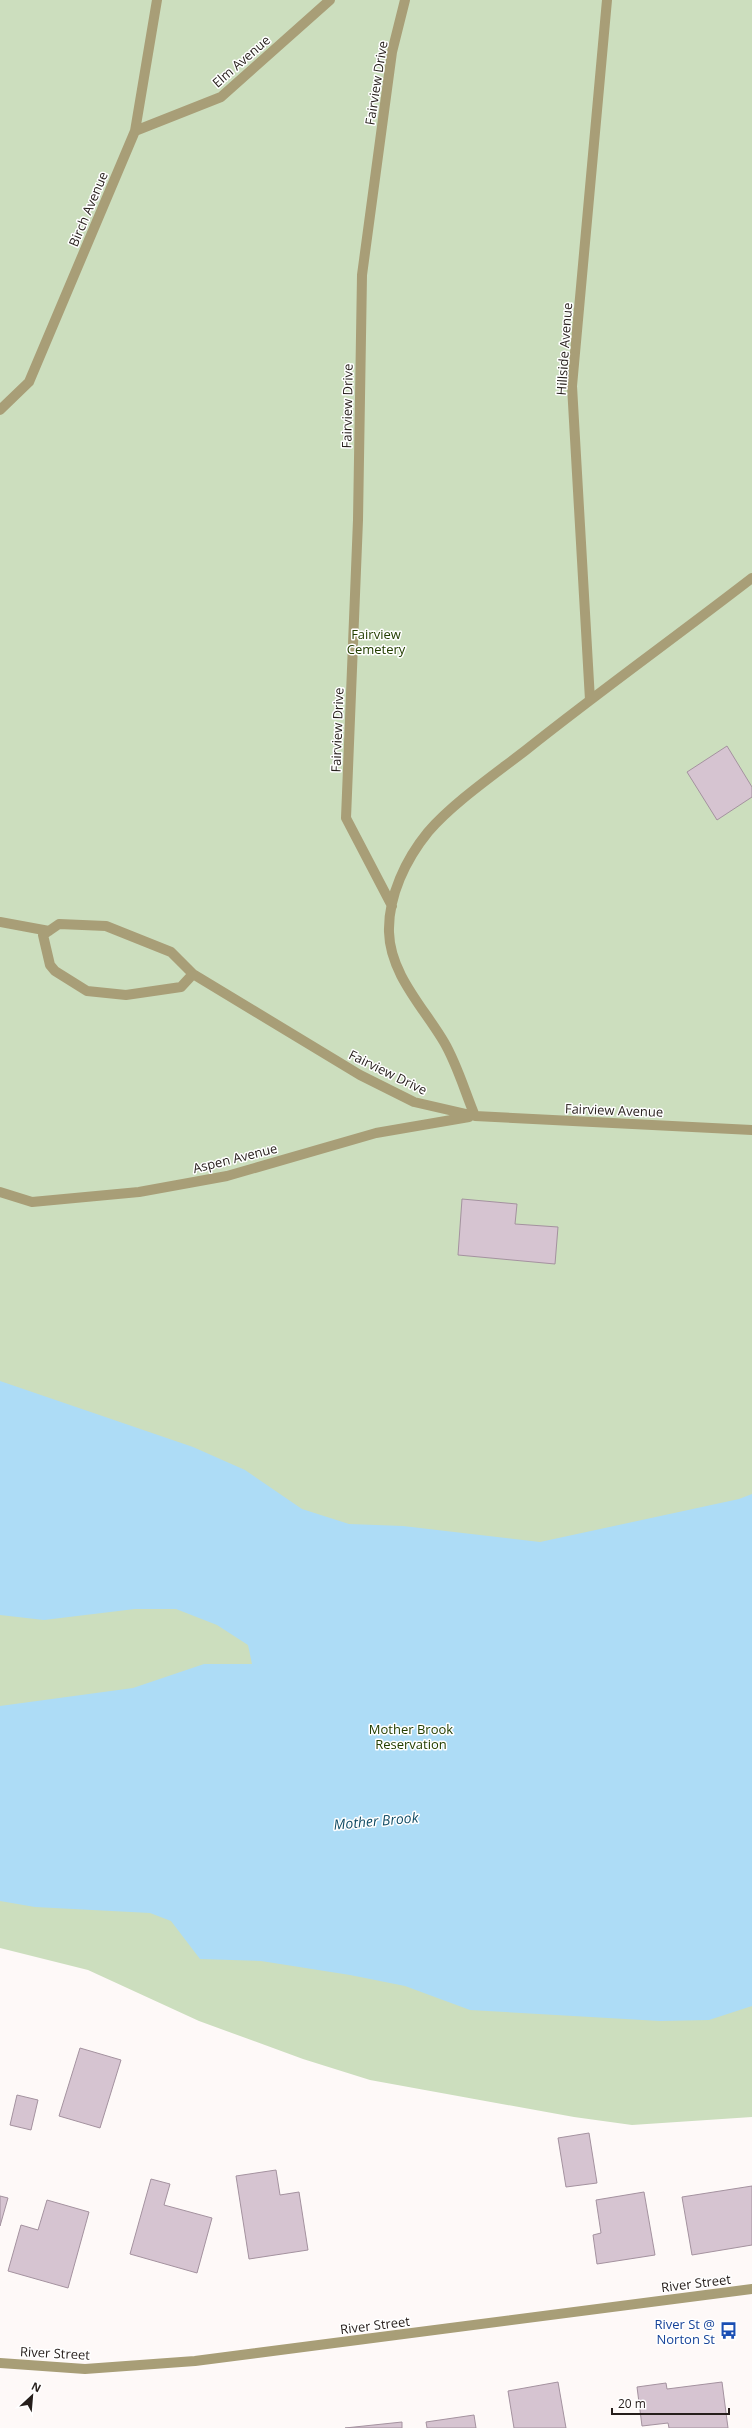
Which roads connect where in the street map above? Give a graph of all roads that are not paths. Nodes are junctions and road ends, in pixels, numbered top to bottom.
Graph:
1 (157, 0) edge
2 (330, 0) edge
3 (405, 0) edge
4 (607, 0) edge
5 (135, 131) junction
6 (0, 410) edge
7 (752, 578) edge
8 (590, 700) junction
9 (392, 906) junction
10 (0, 922) edge
11 (49, 931) junction
12 (194, 974) junction
13 (475, 1116) junction
14 (752, 1130) edge
15 (0, 1192) edge
16 (752, 2289) edge
17 (0, 2363) edge

1 - 5 street, Birch Avenue
2 - 5 street, Elm Avenue
3 - 9 street, Fairview Drive
4 - 8 street, Hillside Avenue
5 - 6 street, Birch Avenue
7 - 8 street
8 - 9 street
9 - 13 street
10 - 11 street
11 - 12 street, Fairview Drive
11 - 12 street
12 - 13 street, Fairview Drive
13 - 14 street, Fairview Avenue
13 - 15 street, Aspen Avenue
16 - 17 street, River Street

